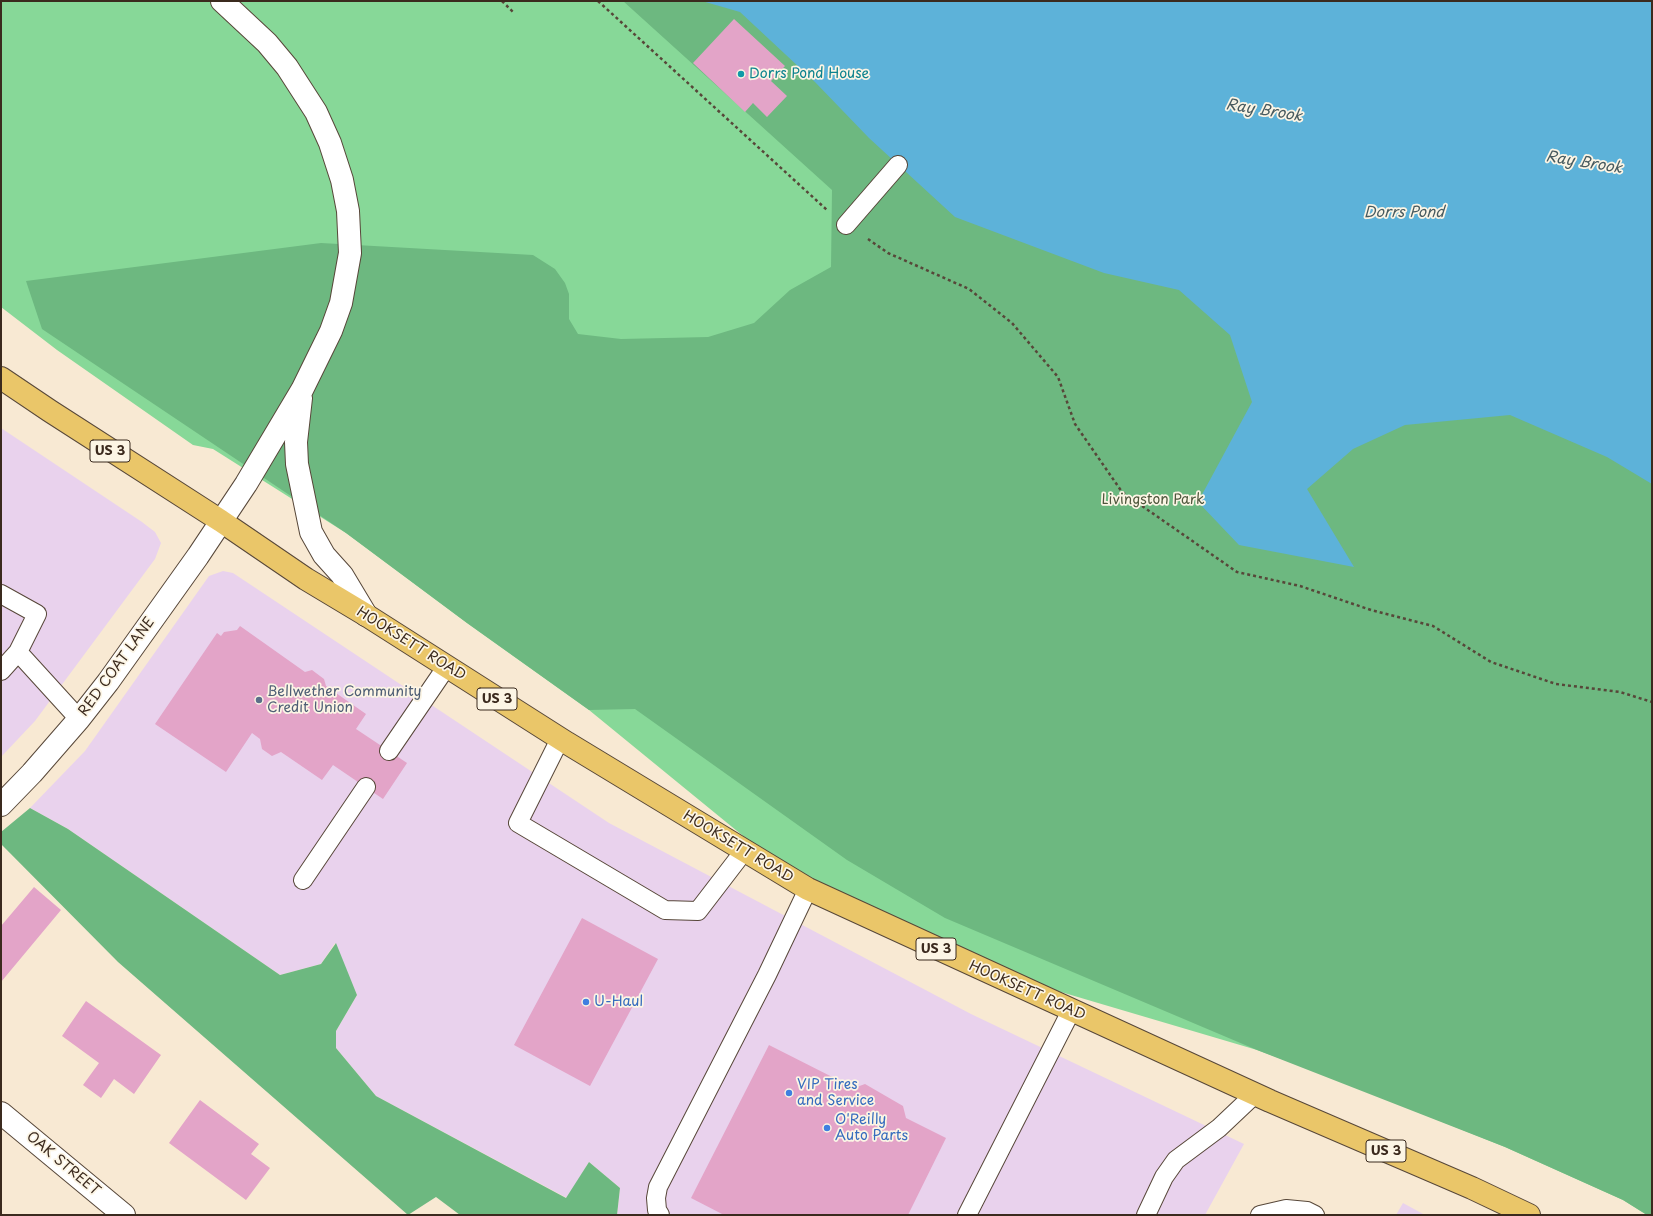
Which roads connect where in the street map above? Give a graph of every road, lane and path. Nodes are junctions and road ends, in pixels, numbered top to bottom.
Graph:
1 (222, 1) edge
2 (502, 1) edge
3 (598, 1) edge
4 (514, 13) dead end
5 (898, 165) dead end
6 (846, 225) junction
7 (1, 378) edge
8 (302, 390) junction
9 (221, 521) junction
10 (1, 594) edge
11 (366, 615) junction
12 (18, 652) junction
13 (447, 666) junction
14 (1, 671) edge
15 (1652, 702) edge
16 (79, 719) junction
17 (560, 739) junction
18 (389, 751) dead end
19 (366, 787) dead end
20 (1, 805) edge
21 (744, 851) junction
22 (303, 880) dead end
23 (808, 889) junction
24 (1071, 1011) junction
25 (1255, 1094) junction
26 (1, 1113) edge
27 (124, 1215) edge
28 (660, 1215) edge
29 (967, 1215) edge
30 (1146, 1215) edge
31 (1260, 1215) edge
32 (1315, 1215) edge
33 (1529, 1215) edge

1 - 8 street
2 - 4 path
3 - 6 path
5 - 6 lane
6 - 15 path
7 - 9 main road, HOOKSETT ROAD / US 3
8 - 9 street, RED COAT LANE
8 - 11 street
9 - 11 main road, HOOKSETT ROAD / US 3
9 - 16 street, RED COAT LANE
10 - 12 lane
11 - 13 main road, HOOKSETT ROAD / US 3
12 - 14 lane
12 - 16 lane
13 - 17 main road, HOOKSETT ROAD / US 3
13 - 18 lane
16 - 20 street, RED COAT LANE
17 - 21 main road, HOOKSETT ROAD / US 3
17 - 21 lane
19 - 22 lane
21 - 23 main road, HOOKSETT ROAD / US 3
23 - 24 main road, HOOKSETT ROAD / US 3
23 - 28 lane
24 - 25 main road, HOOKSETT ROAD / US 3
24 - 29 lane
25 - 30 lane
25 - 33 main road, HOOKSETT ROAD / US 3
26 - 27 street, OAK STREET
31 - 32 lane

